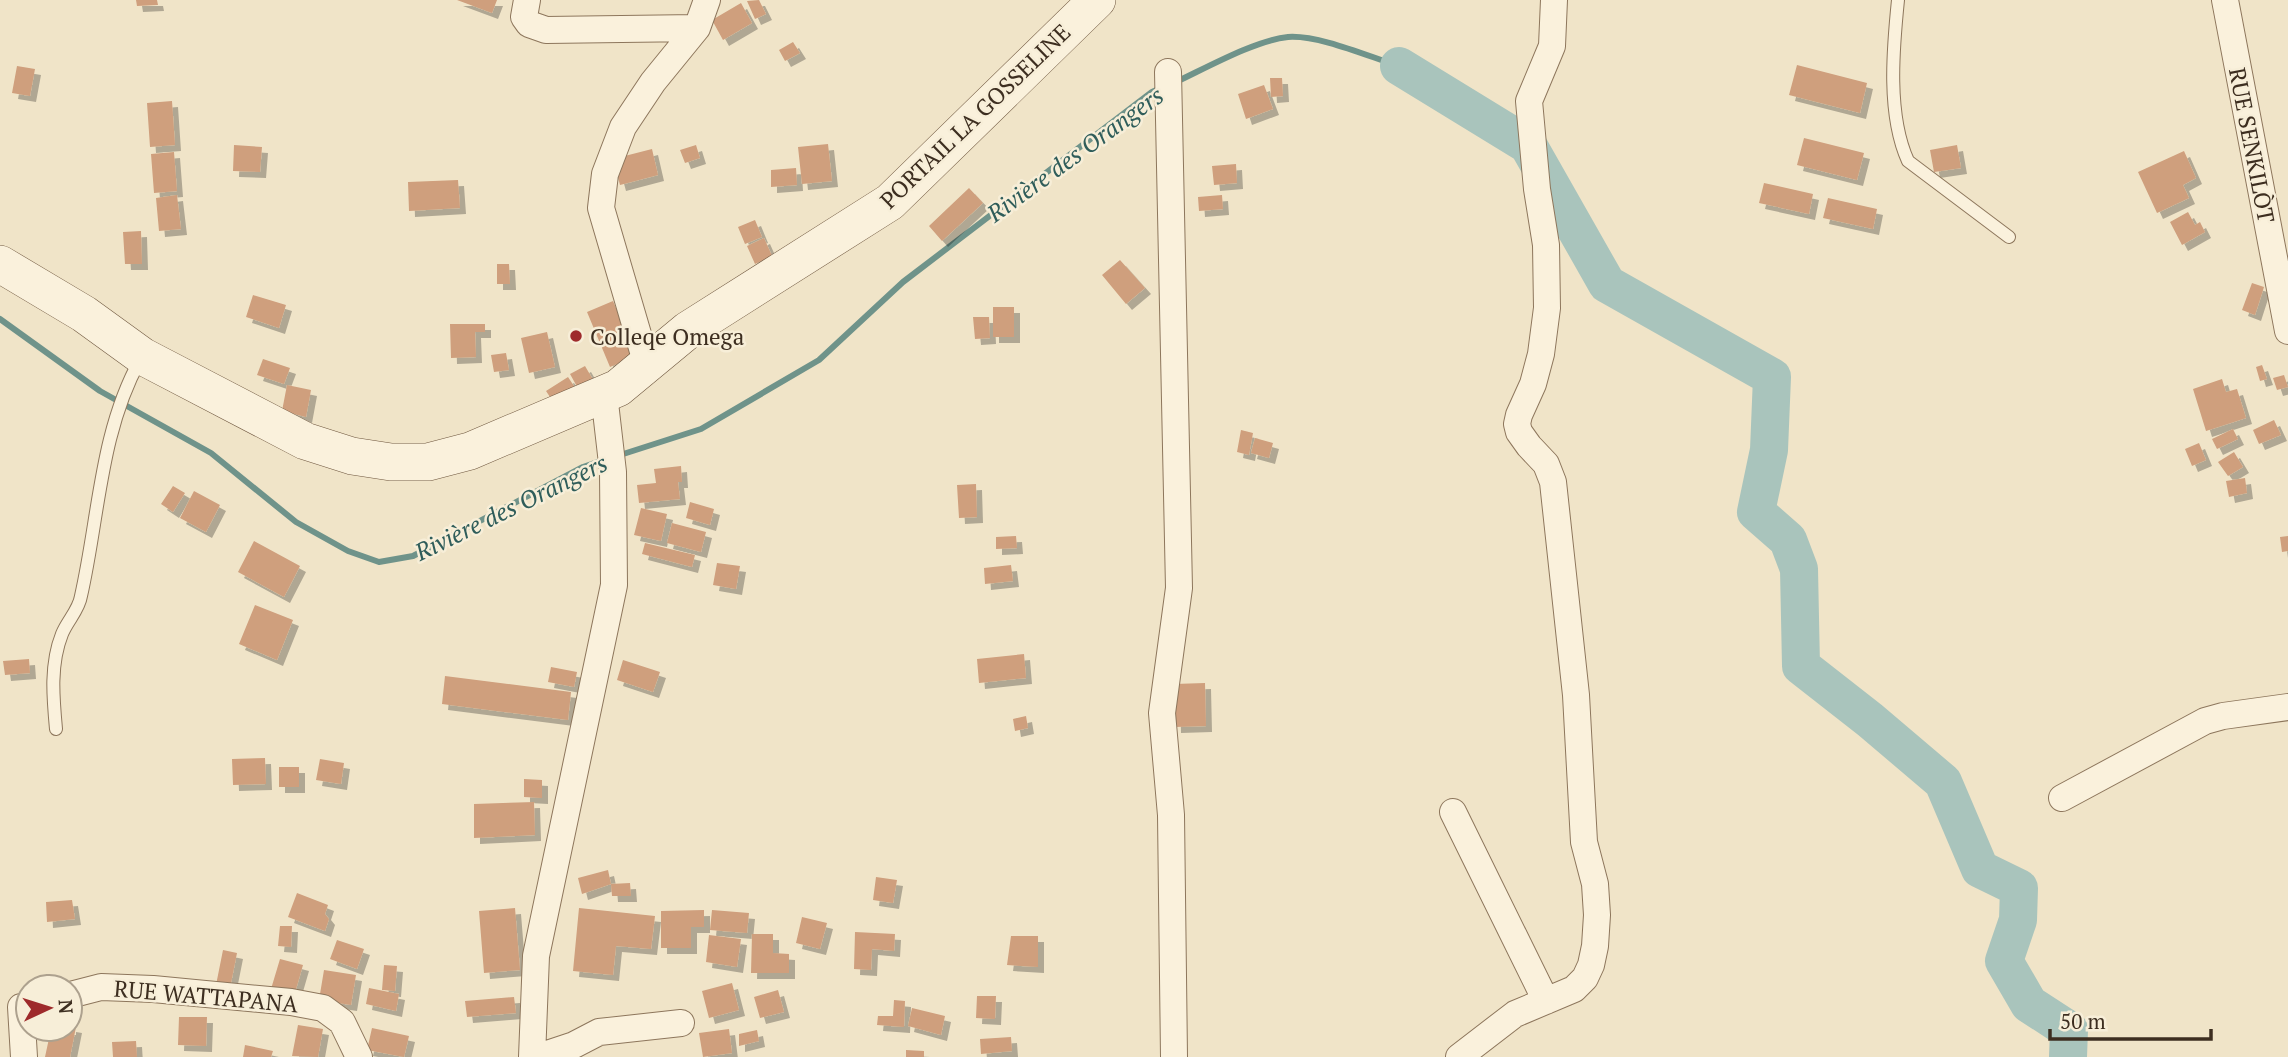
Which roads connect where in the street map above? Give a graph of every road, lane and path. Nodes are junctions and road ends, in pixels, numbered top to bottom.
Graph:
1 (527, 0) edge
2 (707, 0) edge
3 (1097, 0) edge
4 (1554, 0) edge
5 (1898, 0) edge
6 (2225, 0) edge
7 (697, 28) junction
8 (1168, 72) dead end
9 (2008, 237) dead end
10 (0, 264) edge
11 (2284, 299) edge
12 (2288, 331) edge
13 (647, 365) junction
14 (134, 370) junction
15 (604, 394) junction
16 (2288, 707) edge
17 (56, 729) dead end
18 (2062, 798) dead end
19 (1453, 812) dead end
20 (84, 991) edge
21 (1546, 1001) junction
22 (681, 1023) dead end
23 (359, 1057) edge
24 (532, 1057) edge
25 (538, 1057) edge
26 (1174, 1057) edge
27 (1459, 1057) edge

1 - 7 street
2 - 7 street
3 - 13 street, PORTAIL LA GOSSELINE
4 - 21 street
5 - 9 lane
6 - 11 street, RUE SENKILÒT
7 - 13 street
8 - 26 street
10 - 14 street, PORTAIL LA GOSSELINE
11 - 12 street, RUE SENKILÒT
13 - 15 street, PORTAIL LA GOSSELINE
14 - 15 street, PORTAIL LA GOSSELINE
14 - 17 lane
15 - 24 street
16 - 18 street
19 - 21 street
20 - 23 street, RUE WATTAPANA
21 - 27 street
22 - 25 street

